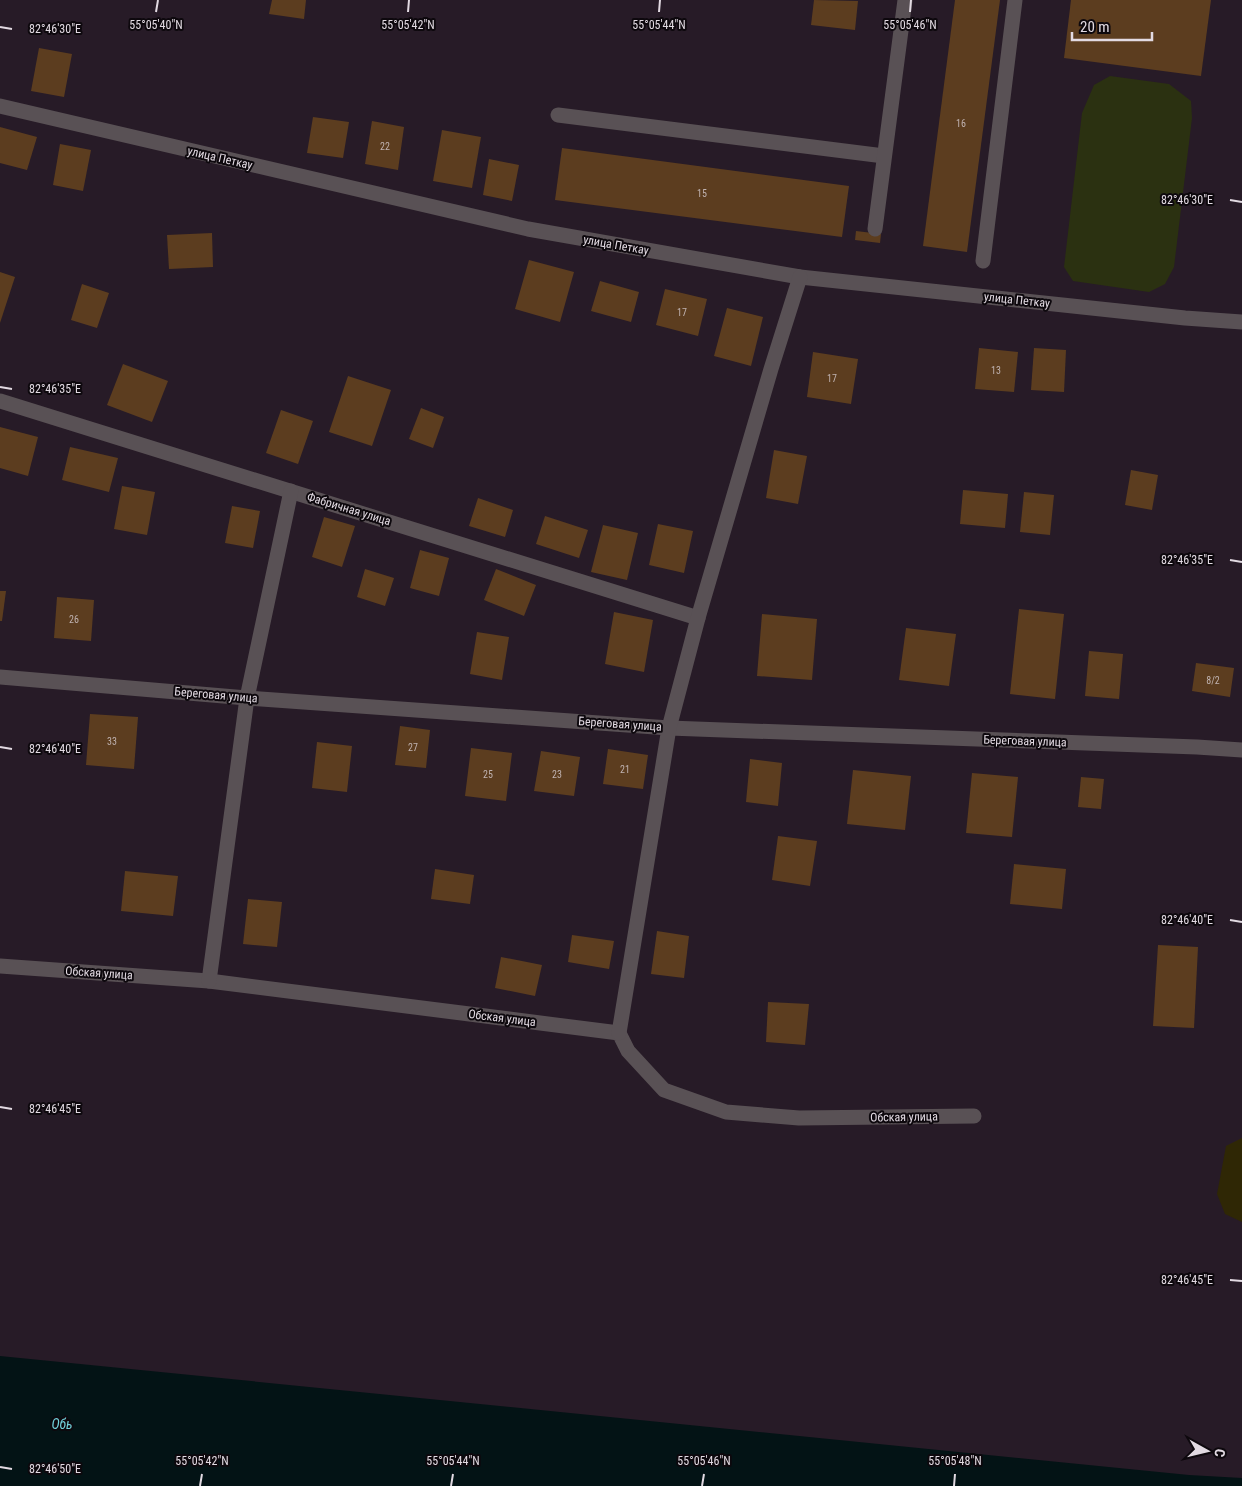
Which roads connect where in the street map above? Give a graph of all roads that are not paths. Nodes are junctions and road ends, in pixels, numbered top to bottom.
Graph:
1 (906, 0) edge
2 (1015, 0) edge
3 (0, 106) edge
4 (558, 115) dead end
5 (884, 156) junction
6 (875, 229) dead end
7 (984, 261) dead end
8 (800, 277) junction
9 (1242, 322) edge
10 (0, 401) edge
11 (290, 491) junction
12 (698, 618) junction
13 (0, 677) edge
14 (246, 698) junction
15 (669, 728) junction
16 (1242, 750) edge
17 (0, 966) edge
18 (209, 981) junction
19 (619, 1033) junction
20 (974, 1116) dead end

1 - 5 street
2 - 7 street
3 - 8 street, улица Петкау
4 - 5 street
5 - 6 street
8 - 9 street, улица Петкау
8 - 12 street
10 - 11 street, Фабричная улица
11 - 12 street, Фабричная улица
11 - 14 street
12 - 15 street
13 - 14 street, Береговая улица
14 - 15 street, Береговая улица
14 - 18 street
15 - 16 street, Береговая улица
15 - 19 street
17 - 18 street, Обская улица
18 - 19 street, Обская улица
19 - 20 street, Обская улица

